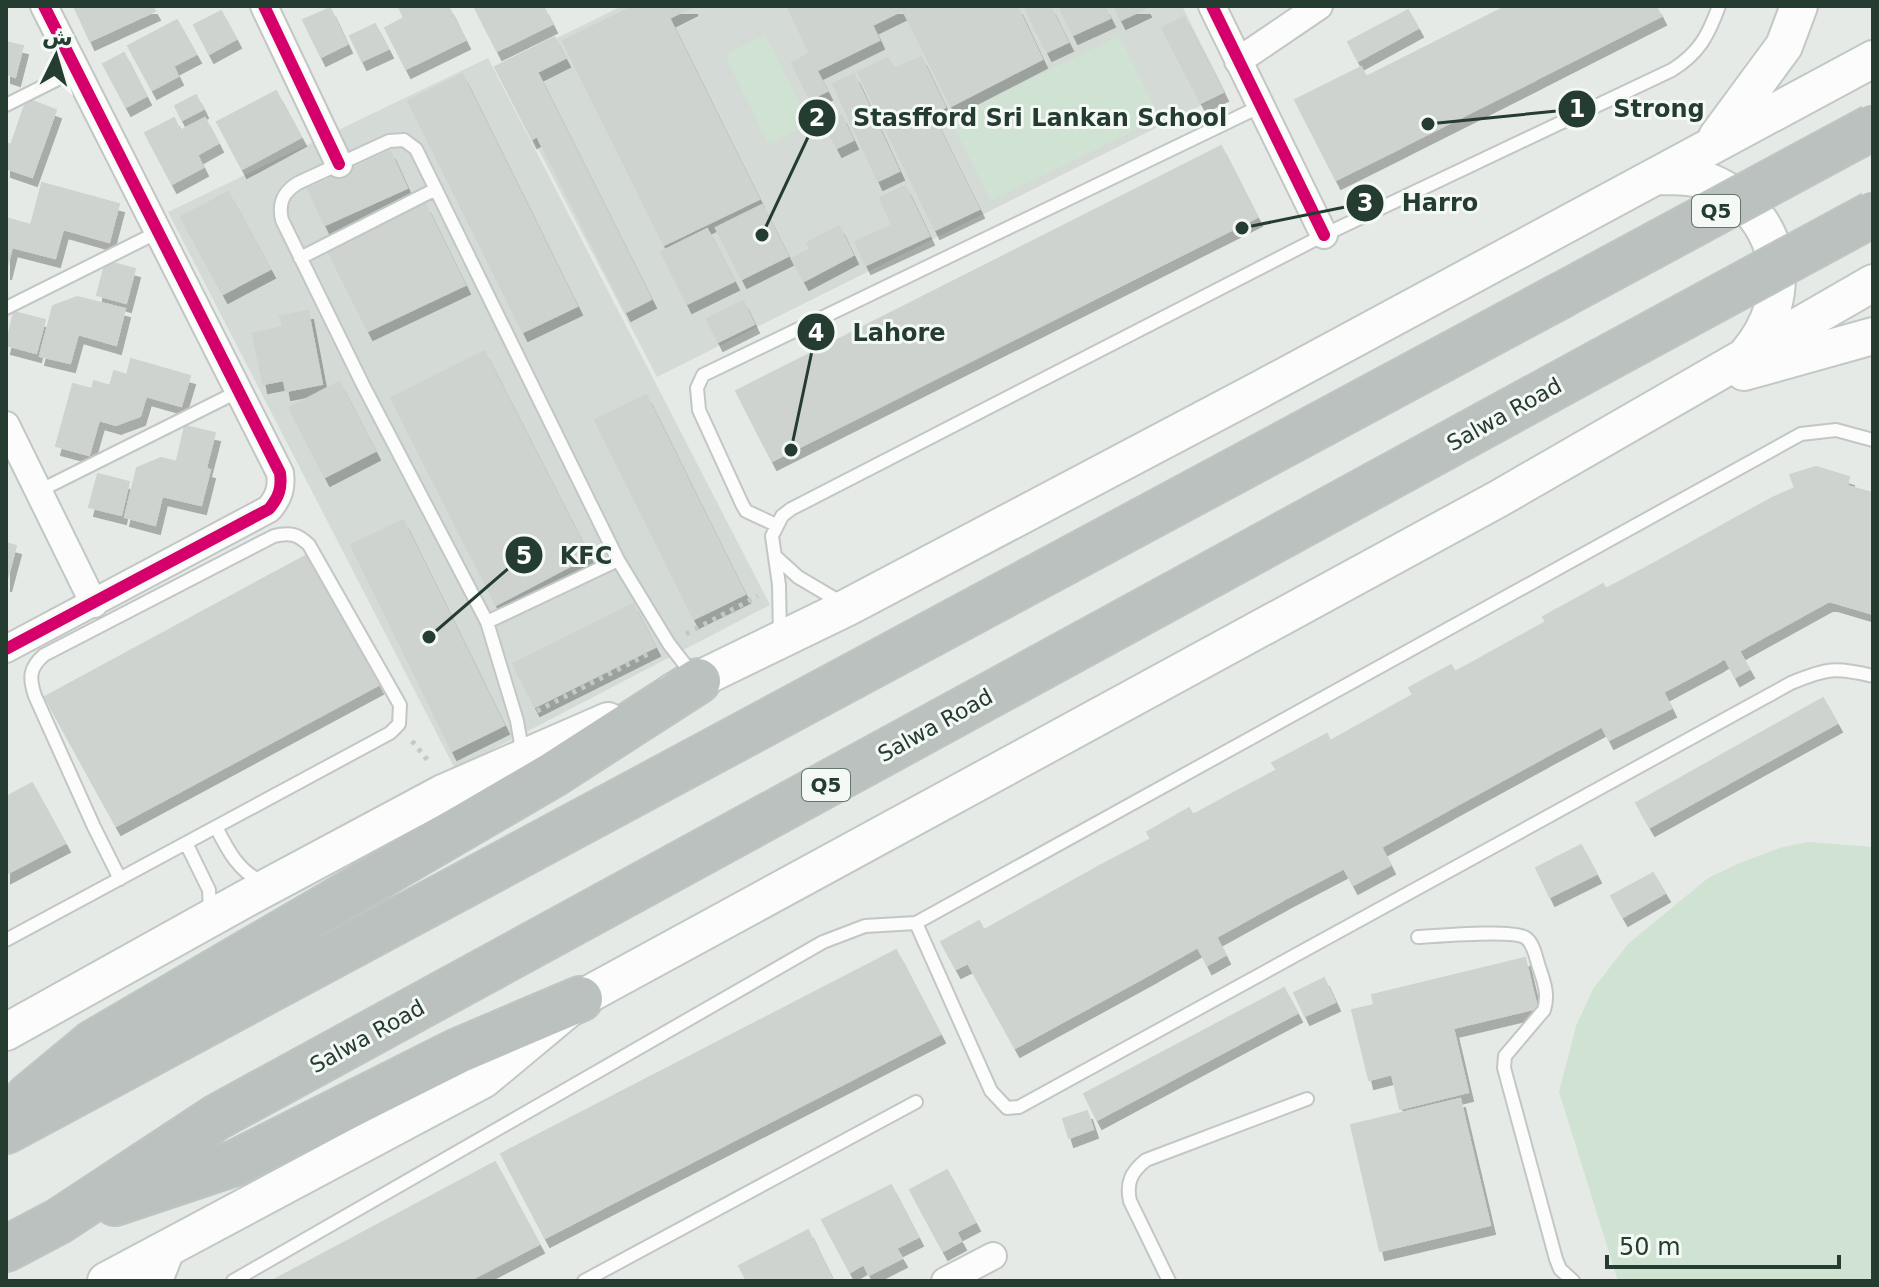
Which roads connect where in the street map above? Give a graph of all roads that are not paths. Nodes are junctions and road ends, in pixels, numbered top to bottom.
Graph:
1 (44, 6) edge
2 (264, 6) edge
3 (1212, 6) edge
4 (1319, 6) edge
5 (1719, 6) edge
6 (1799, 6) edge
7 (1873, 59) edge
8 (1238, 61) junction
9 (76, 70) junction
10 (6, 105) edge
11 (1261, 106) junction
12 (1873, 127) edge
13 (1708, 147) junction
14 (339, 164) junction
15 (1657, 176) junction
16 (436, 189) junction
17 (1873, 214) edge
18 (158, 232) junction
19 (1324, 235) junction
20 (300, 258) junction
21 (1873, 283) edge
22 (6, 308) edge
23 (1873, 336) edge
24 (1743, 359) junction
25 (1708, 380) junction
26 (239, 391) junction
27 (6, 425) edge
28 (1873, 440) edge
29 (39, 491) junction
30 (776, 525) junction
31 (776, 557) junction
32 (618, 560) junction
33 (94, 604) junction
34 (848, 607) junction
35 (487, 622) junction
36 (780, 640) junction
37 (6, 649) edge
38 (1873, 676) edge
39 (698, 681) junction
40 (524, 759) junction
41 (216, 827) junction
42 (186, 843) junction
43 (120, 879) junction
44 (270, 886) junction
45 (210, 918) junction
46 (916, 923) junction
47 (1418, 937) dead end
48 (6, 940) edge
49 (580, 999) junction
50 (6, 1032) edge
51 (1307, 1099) dead end
52 (916, 1102) dead end
53 (6, 1115) edge
54 (6, 1131) edge
55 (59, 1221) junction
56 (172, 1248) junction
57 (6, 1249) edge
58 (993, 1256) dead end
59 (106, 1281) edge
60 (159, 1281) edge
61 (233, 1281) edge
62 (584, 1281) edge
63 (945, 1281) edge
64 (1169, 1281) edge
65 (1573, 1281) edge

1 - 9 street
2 - 14 street
3 - 8 street
4 - 8 street
5 - 19 lane
6 - 13 main road
7 - 13 main road
8 - 11 street
9 - 10 lane
9 - 18 street
11 - 19 street
11 - 30 lane
12 - 54 highway, Q5, bridge
13 - 15 main road
14 - 16 lane
14 - 20 lane
15 - 24 main road
15 - 34 main road
16 - 20 lane
16 - 32 lane
17 - 55 highway, Salwa Road / Q5, bridge
18 - 22 lane
18 - 26 street
19 - 30 lane
20 - 35 lane
21 - 24 main road
23 - 25 main road
24 - 25 main road
25 - 49 main road
26 - 29 lane
26 - 33 street
27 - 29 street
28 - 46 lane
29 - 33 street
30 - 31 lane
31 - 34 lane
31 - 36 lane
32 - 35 lane
32 - 39 lane
33 - 37 street
34 - 36 main road
35 - 40 lane
36 - 39 main road
38 - 46 lane
39 - 40 main road
39 - 53 highway
40 - 44 main road
41 - 42 lane
41 - 43 lane
41 - 44 lane
42 - 43 lane
42 - 45 lane
43 - 48 lane
44 - 45 main road
45 - 50 main road
46 - 61 lane
47 - 65 lane
49 - 55 highway
49 - 56 main road
51 - 64 lane
52 - 62 lane
55 - 57 highway, Salwa Road / Q5
56 - 59 main road
56 - 60 street
58 - 63 street

